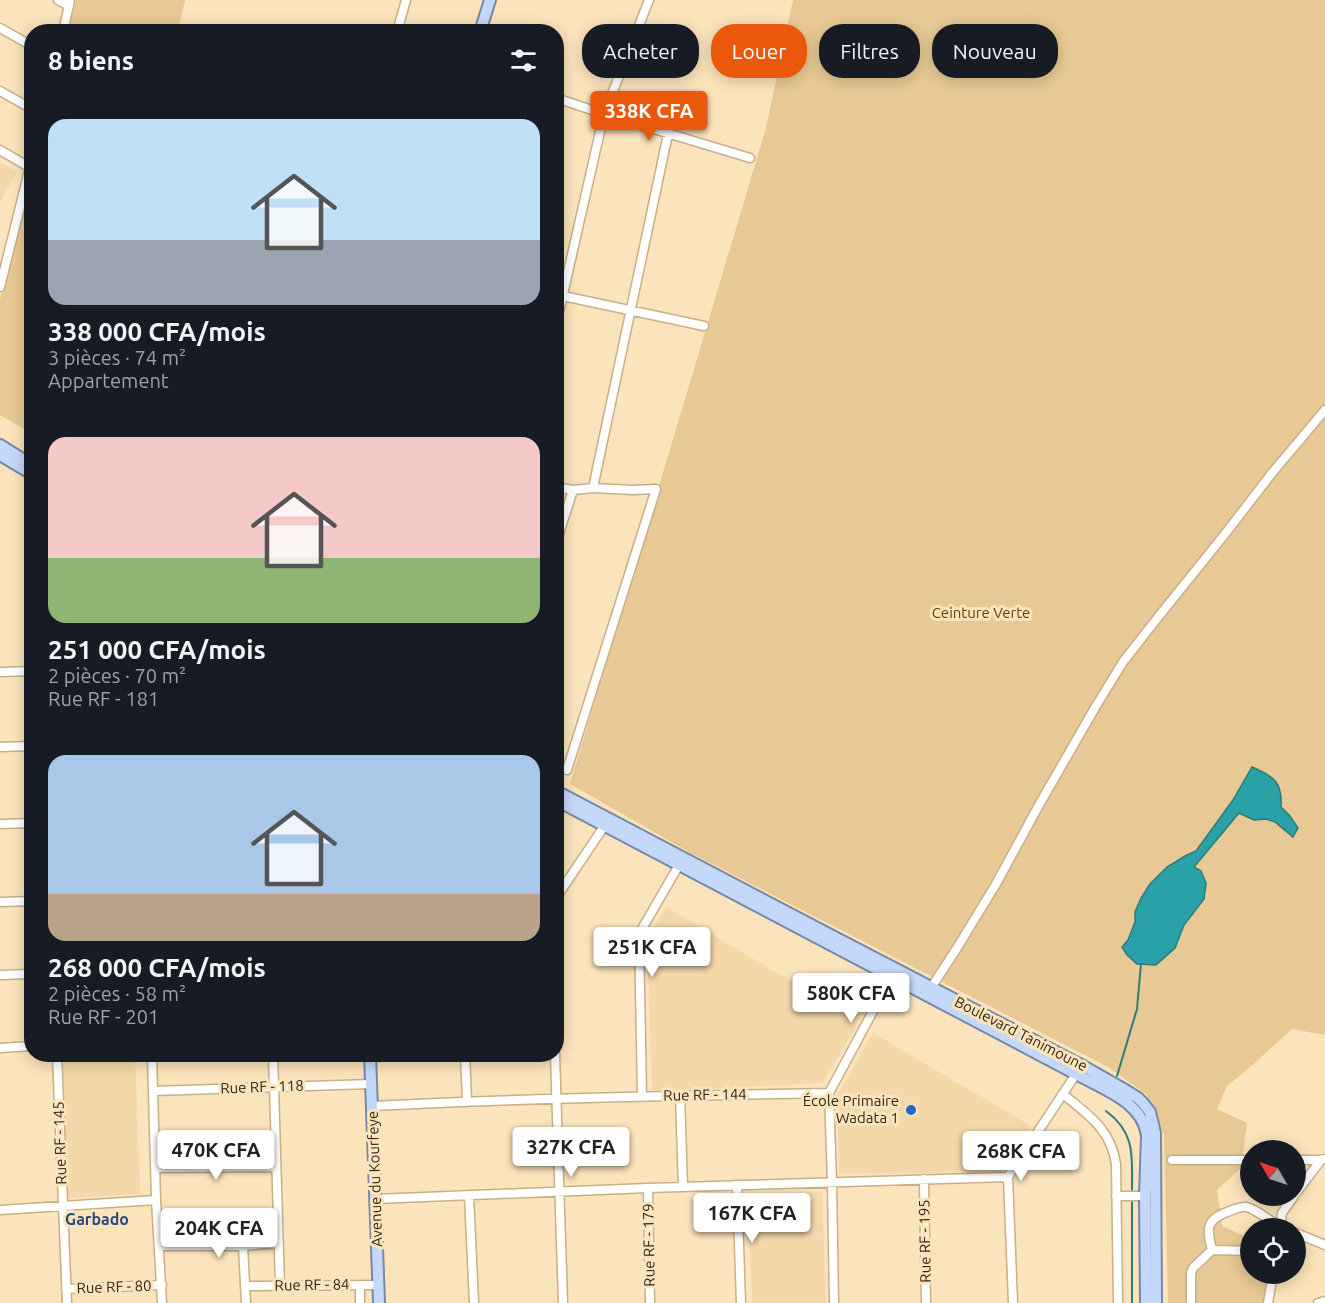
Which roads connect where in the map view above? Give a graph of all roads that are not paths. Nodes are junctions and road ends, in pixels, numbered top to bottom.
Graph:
1 (58, 0) edge
2 (406, 0) edge
3 (490, 0) edge
4 (650, 0) edge
5 (70, 3) edge
6 (65, 24) edge
7 (399, 24) edge
8 (482, 24) edge
9 (0, 28) edge
10 (24, 42) edge
11 (0, 91) edge
12 (564, 101) edge
13 (24, 104) edge
14 (604, 114) junction
15 (668, 134) junction
16 (0, 150) edge
17 (750, 158) dead end
18 (24, 160) edge
19 (24, 188) edge
20 (0, 287) edge
21 (564, 287) edge
22 (564, 296) edge
23 (631, 311) junction
24 (704, 326) dead end
25 (1325, 410) edge
26 (0, 445) edge
27 (0, 455) edge
28 (24, 465) edge
29 (24, 467) edge
30 (564, 488) edge
31 (593, 488) junction
32 (573, 490) junction
33 (564, 518) edge
34 (24, 671) edge
35 (0, 672) edge
36 (24, 746) edge
37 (0, 747) edge
38 (564, 769) edge
39 (564, 795) edge
40 (564, 804) edge
41 (24, 823) edge
42 (0, 824) edge
43 (604, 825) junction
44 (661, 850) junction
45 (679, 865) junction
46 (564, 886) edge
47 (24, 901) edge
48 (0, 902) edge
49 (894, 971) junction
50 (24, 974) edge
51 (0, 975) edge
52 (929, 991) junction
53 (24, 1046) edge
54 (0, 1047) edge
55 (57, 1062) edge
56 (152, 1062) edge
57 (273, 1062) edge
58 (370, 1062) edge
59 (465, 1062) edge
60 (555, 1062) edge
61 (1076, 1074) junction
62 (371, 1084) junction
63 (274, 1087) junction
64 (153, 1090) junction
65 (829, 1093) junction
66 (1063, 1094) junction
67 (680, 1095) junction
68 (642, 1096) junction
69 (557, 1099) junction
70 (467, 1101) junction
71 (372, 1106) junction
72 (1323, 1159) edge
73 (1172, 1160) dead end
74 (1240, 1160) edge
75 (1306, 1160) edge
76 (276, 1167) junction
77 (155, 1168) junction
78 (1008, 1177) junction
79 (924, 1179) junction
80 (1306, 1180) edge
81 (832, 1182) junction
82 (737, 1185) junction
83 (684, 1187) junction
84 (648, 1188) junction
85 (558, 1192) junction
86 (469, 1195) junction
87 (1116, 1196) junction
88 (1145, 1196) junction
89 (375, 1199) junction
90 (156, 1200) junction
91 (62, 1205) junction
92 (0, 1210) edge
93 (1265, 1218) edge
94 (1306, 1237) edge
95 (278, 1244) junction
96 (1325, 1245) edge
97 (159, 1246) junction
98 (243, 1246) junction
99 (1212, 1250) junction
100 (1240, 1251) edge
101 (1271, 1284) edge
102 (162, 1285) junction
103 (360, 1285) junction
104 (378, 1285) junction
105 (245, 1286) junction
106 (280, 1286) junction
107 (66, 1289) junction
108 (1325, 1301) edge
109 (67, 1303) edge
110 (162, 1303) edge
111 (246, 1303) edge
112 (360, 1303) edge
113 (379, 1303) edge
114 (474, 1303) edge
115 (563, 1303) edge
116 (650, 1303) edge
117 (741, 1303) edge
118 (834, 1303) edge
119 (926, 1303) edge
120 (1013, 1303) edge
121 (1118, 1303) edge
122 (1146, 1303) edge
123 (1155, 1303) edge
124 (1191, 1303) edge
125 (1268, 1303) edge
126 (1318, 1303) edge

1 - 5 street
2 - 7 street
3 - 8 main road
4 - 14 street
5 - 6 street
9 - 10 street
11 - 13 street
12 - 14 street
14 - 15 street
14 - 21 street
15 - 17 street
15 - 23 street
16 - 18 street
19 - 20 street
22 - 23 street
23 - 24 street
23 - 31 street
25 - 52 street
26 - 28 main road
27 - 29 main road
30 - 32 street
31 - 32 street
31 - 38 street
32 - 33 street
34 - 35 street
36 - 37 street
39 - 44 main road, Boulevard Tanimoune
40 - 43 main road, Boulevard Tanimoune
41 - 42 street
43 - 44 main road, Boulevard Tanimoune
43 - 46 street
44 - 45 main road, Boulevard Tanimoune
44 - 49 main road, Boulevard Tanimoune
45 - 49 main road, Boulevard Tanimoune
45 - 68 street
47 - 48 street
49 - 52 main road, Boulevard Tanimoune
49 - 65 street
50 - 51 street
52 - 61 main road, Boulevard Tanimoune
52 - 123 main road, Boulevard Tanimoune
53 - 54 street
55 - 91 street, Rue RF - 145
56 - 64 street
57 - 63 street
58 - 62 main road, Avenue du Kourfeye
59 - 70 street
60 - 69 street
61 - 66 street
61 - 88 main road, Boulevard Tanimoune
62 - 63 street, Rue RF - 118
62 - 71 main road, Avenue du Kourfeye
63 - 64 street, Rue RF - 118
63 - 76 street
64 - 77 street
65 - 67 street, Rue RF - 144
65 - 81 street
66 - 78 street
66 - 87 street
67 - 68 street, Rue RF - 144
67 - 83 street
68 - 69 street, Rue RF - 144
69 - 70 street, Rue RF - 144
69 - 85 street
70 - 71 street, Rue RF - 144
71 - 89 main road, Avenue du Kourfeye
72 - 75 street
72 - 80 street
73 - 74 street
76 - 77 street
76 - 95 street
77 - 90 street
78 - 79 street
78 - 120 street
79 - 81 street
79 - 119 street, Rue RF - 195
81 - 82 street
81 - 118 street
82 - 83 street
82 - 117 street
83 - 84 street
84 - 85 street
84 - 116 street, Rue RF - 179
85 - 86 street
85 - 115 street
86 - 89 street
86 - 114 street
87 - 88 street
87 - 121 street
88 - 122 main road, Boulevard Tanimoune
89 - 104 main road, Avenue du Kourfeye
90 - 91 street
90 - 97 street
91 - 92 street
91 - 107 street, Rue RF - 145
93 - 99 street
94 - 96 street
95 - 98 street
95 - 106 street
97 - 98 street
97 - 102 street
98 - 105 street
99 - 100 street
99 - 124 street
101 - 125 street
102 - 107 street, Rue RF - 80
102 - 110 street
103 - 104 street, Rue RF - 84
103 - 106 street, Rue RF - 84
103 - 112 street
104 - 113 main road, Avenue du Kourfeye
105 - 106 street, Rue RF - 84
105 - 111 street
107 - 109 street, Rue RF - 145
108 - 126 street

